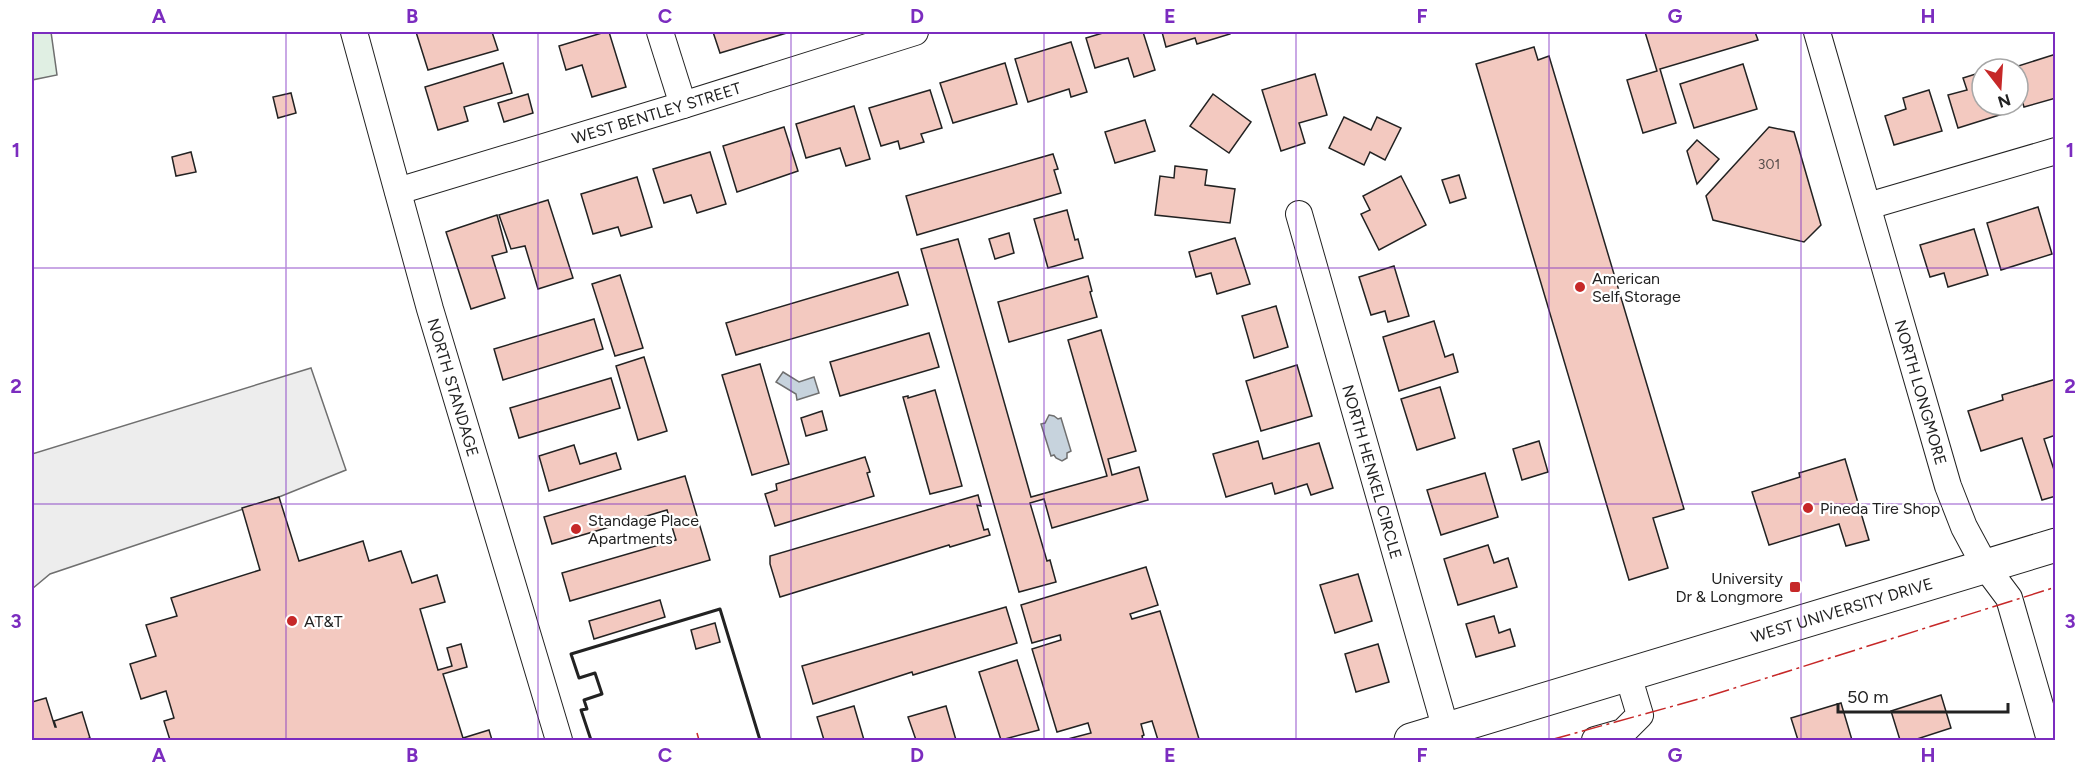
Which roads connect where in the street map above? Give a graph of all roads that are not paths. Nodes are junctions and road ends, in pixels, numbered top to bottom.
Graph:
1 (354, 32) edge
2 (660, 32) edge
3 (915, 32) edge
4 (1817, 32) edge
5 (683, 105) junction
6 (2055, 151) edge
7 (398, 191) junction
8 (1868, 206) junction
9 (1299, 214) dead end
10 (2055, 545) edge
11 (1985, 566) junction
12 (1628, 675) junction
13 (1446, 730) junction
14 (559, 741) edge
15 (1411, 741) edge
16 (1596, 741) edge
17 (2049, 741) edge

1 - 7 street, NORTH STANDAGE
2 - 5 street
3 - 5 street, WEST BENTLEY STREET
4 - 8 street, NORTH LONGMORE
5 - 7 street, WEST BENTLEY STREET
6 - 8 street
7 - 14 street, NORTH STANDAGE
8 - 11 street, NORTH LONGMORE
9 - 13 street, NORTH HENKEL CIRCLE
10 - 11 main road, WEST UNIVERSITY DRIVE
11 - 12 main road, WEST UNIVERSITY DRIVE
11 - 17 street, NORTH LONGMORE
12 - 13 main road, WEST UNIVERSITY DRIVE
12 - 16 street
13 - 15 main road, WEST UNIVERSITY DRIVE

